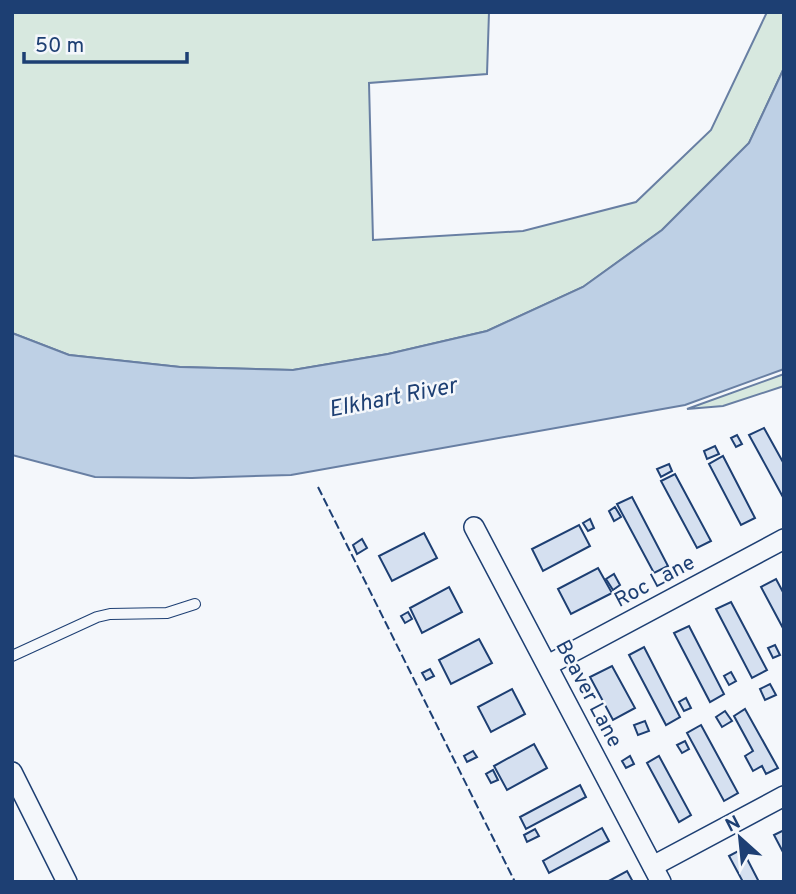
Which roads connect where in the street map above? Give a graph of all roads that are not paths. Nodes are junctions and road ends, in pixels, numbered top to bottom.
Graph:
1 (474, 527) dead end
2 (784, 539) edge
3 (195, 604) dead end
4 (12, 656) edge
5 (548, 665) junction
6 (12, 772) edge
7 (784, 796) edge
8 (657, 874) edge
9 (67, 882) edge

1 - 5 street, Beaver Lane
2 - 5 street, Roc Lane
3 - 4 lane
5 - 8 street, Beaver Lane
6 - 9 street
7 - 8 street

